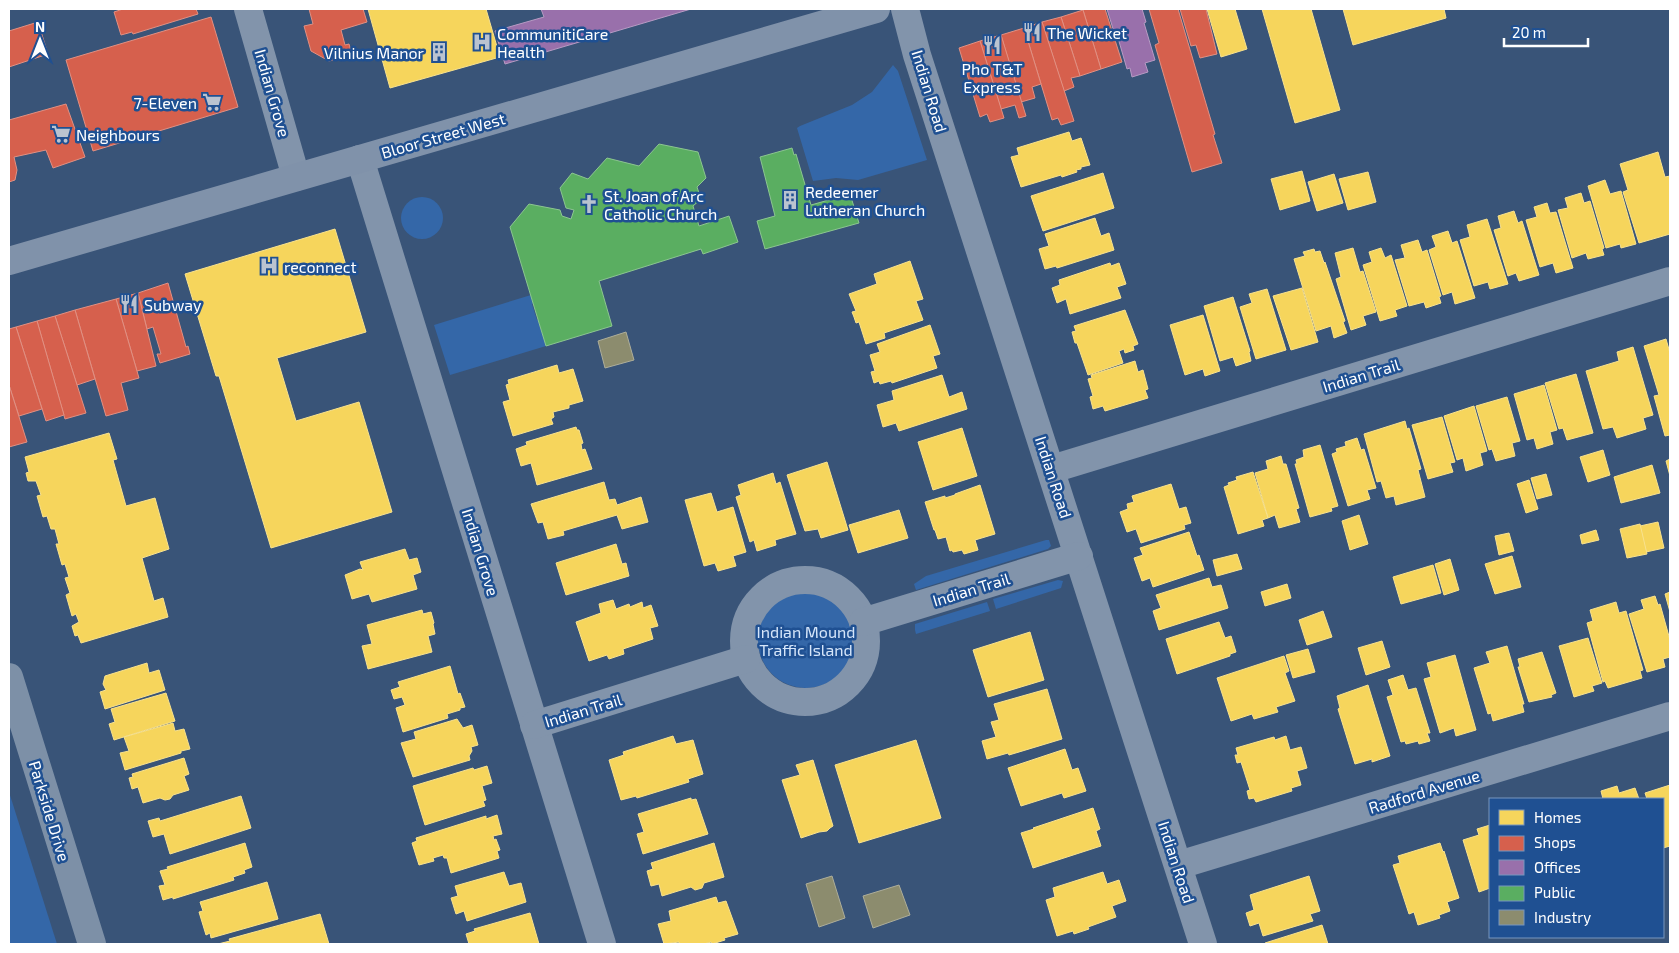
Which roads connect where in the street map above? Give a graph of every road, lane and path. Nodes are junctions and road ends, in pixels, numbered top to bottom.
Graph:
1 (248, 9) edge
2 (876, 9) edge
3 (905, 9) edge
4 (360, 159) junction
5 (296, 177) junction
6 (9, 262) edge
7 (1670, 281) edge
8 (1052, 469) junction
9 (1079, 556) junction
10 (863, 622) junction
11 (746, 659) junction
12 (9, 677) edge
13 (1670, 716) edge
14 (534, 725) junction
15 (1179, 865) junction
16 (92, 944) edge
17 (602, 944) edge
18 (1204, 944) edge

1 - 5 street, Indian Grove
2 - 4 main road, Bloor Street West
3 - 8 street, Indian Road
4 - 5 main road, Bloor Street West
4 - 14 street, Indian Grove
5 - 6 main road, Bloor Street West
7 - 8 street, Indian Trail
8 - 9 street, Indian Road
9 - 10 street, Indian Trail
9 - 15 street, Indian Road
10 - 11 street
10 - 11 street
11 - 14 street, Indian Trail
12 - 16 main road, Parkside Drive
13 - 15 street, Radford Avenue
14 - 17 street, Indian Grove
15 - 18 street, Indian Road

